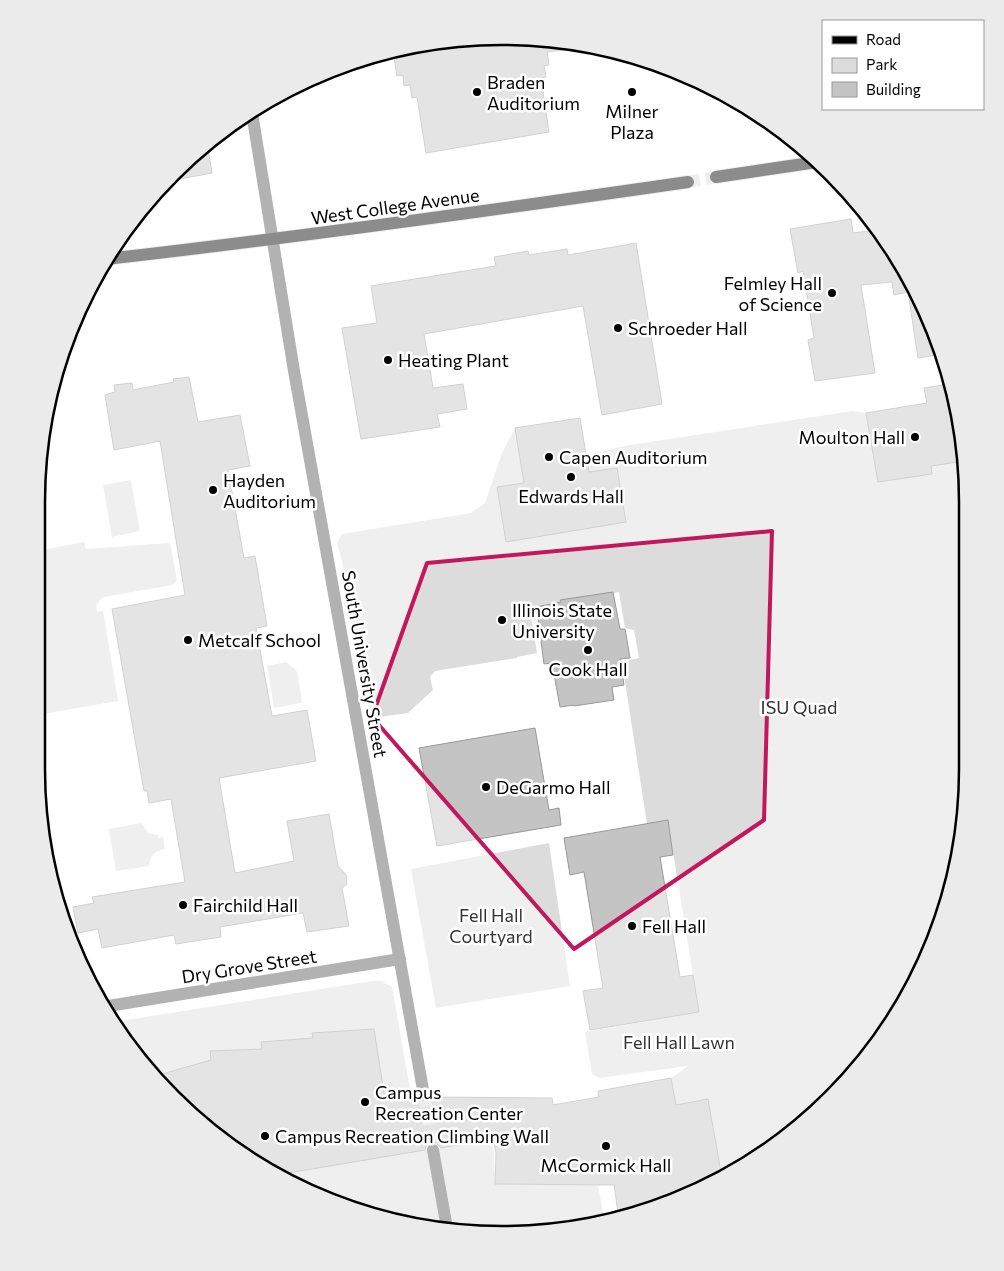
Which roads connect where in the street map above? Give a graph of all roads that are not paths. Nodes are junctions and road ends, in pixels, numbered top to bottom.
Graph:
1 (253, 119) edge
2 (809, 163) edge
3 (716, 177) tunnel mouth
4 (688, 182) tunnel mouth
5 (273, 240) junction
6 (116, 258) edge
7 (400, 959) junction
8 (111, 1006) edge
9 (424, 1095) tunnel mouth
10 (433, 1150) tunnel mouth
11 (446, 1222) edge

1 - 5 street, South University Street
2 - 3 main road
4 - 5 main road, West College Avenue
5 - 6 main road, West College Avenue
5 - 7 street, South University Street
7 - 8 street, Dry Grove Street
7 - 9 street, South University Street
10 - 11 street

